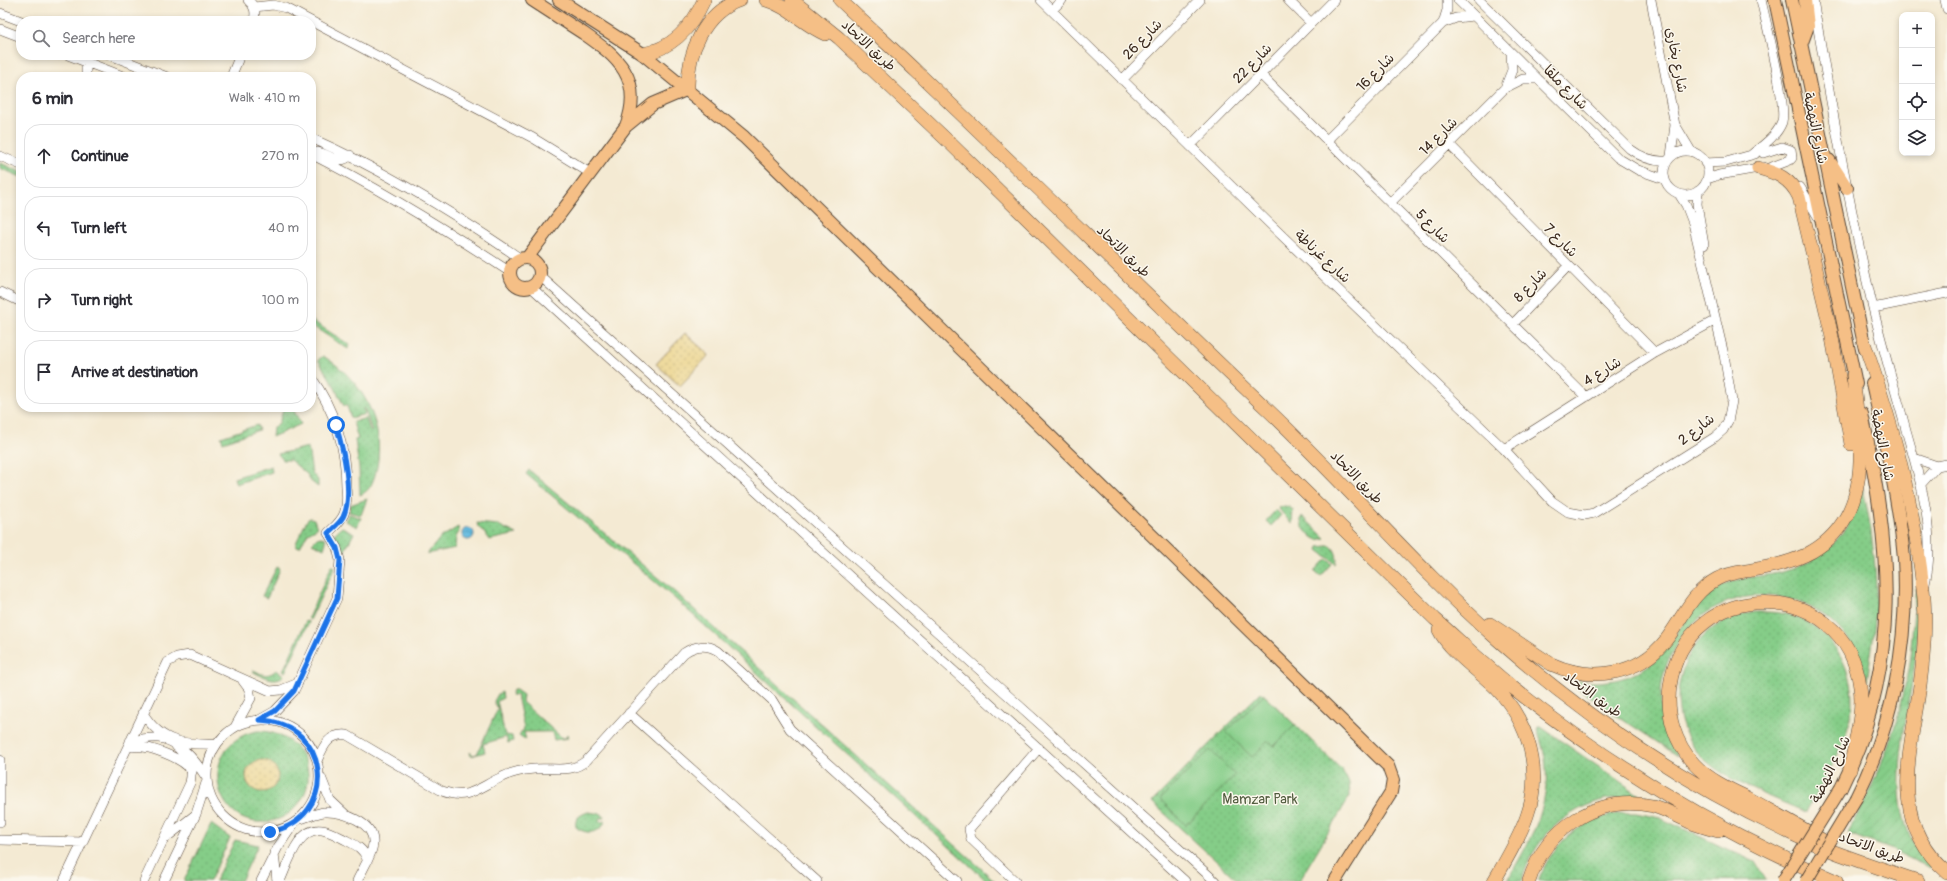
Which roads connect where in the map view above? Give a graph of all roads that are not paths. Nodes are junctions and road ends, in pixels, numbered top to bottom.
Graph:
1 (532, 0) edge
2 (559, 0) edge
3 (704, 0) edge
4 (740, 0) edge
5 (766, 0) edge
6 (792, 0) edge
7 (840, 0) edge
8 (1041, 0) edge
9 (1062, 0) edge
10 (1200, 0) edge
11 (1288, 0) edge
12 (1334, 0) edge
13 (1447, 0) edge
14 (1458, 0) edge
15 (1479, 0) edge
16 (1651, 0) edge
17 (1761, 0) edge
18 (1775, 0) edge
19 (1792, 0) edge
20 (1805, 0) edge
21 (1813, 0) edge
22 (1945, 0) edge
23 (251, 3) edge
24 (1947, 9) edge
25 (1052, 10) junction
26 (0, 13) edge
27 (255, 16) edge
28 (301, 16) edge
29 (1473, 16) junction
30 (16, 19) edge
31 (1311, 23) junction
32 (1443, 23) junction
33 (316, 24) edge
34 (0, 29) edge
35 (16, 35) edge
36 (839, 38) junction
37 (1801, 45) junction
38 (1511, 53) junction
39 (643, 54) junction
40 (1787, 59) junction
41 (81, 60) edge
42 (123, 60) edge
43 (238, 60) edge
44 (86, 62) junction
45 (86, 72) edge
46 (112, 72) edge
47 (154, 72) edge
48 (233, 72) edge
49 (1261, 75) junction
50 (1538, 79) junction
51 (1122, 80) junction
52 (1505, 88) junction
53 (688, 89) junction
54 (1552, 91) junction
55 (1675, 125) junction
56 (626, 126) junction
57 (1609, 127) junction
58 (316, 140) edge
59 (1327, 140) junction
60 (1449, 144) junction
61 (1190, 146) junction
62 (1691, 151) junction
63 (1763, 152) junction
64 (316, 153) edge
65 (350, 155) junction
66 (1751, 155) junction
67 (1825, 155) junction
68 (0, 156) edge
69 (316, 157) edge
70 (1669, 158) junction
71 (1705, 162) junction
72 (16, 163) edge
73 (1772, 167) junction
74 (1758, 168) junction
75 (590, 173) junction
76 (1664, 179) junction
77 (1707, 179) junction
78 (1847, 188) junction
79 (1698, 191) junction
80 (1679, 194) junction
81 (1390, 203) junction
82 (1821, 221) junction
83 (524, 258) junction
84 (1568, 266) junction
85 (510, 272) junction
86 (1706, 274) junction
87 (539, 275) junction
88 (531, 287) junction
89 (0, 292) edge
90 (1947, 293) edge
91 (16, 300) edge
92 (1873, 308) junction
93 (1716, 320) junction
94 (1513, 324) junction
95 (1863, 340) junction
96 (1655, 353) junction
97 (1853, 375) junction
98 (316, 384) edge
99 (1586, 397) junction
100 (1504, 449) junction
101 (1914, 458) junction
102 (1947, 464) edge
103 (1937, 466) junction
104 (1921, 484) junction
105 (1594, 514) joint
106 (1830, 537) junction
107 (1924, 591) junction
108 (1462, 606) junction
109 (1435, 619) junction
110 (239, 677) junction
111 (298, 683) junction
112 (143, 713) junction
113 (629, 713) junction
114 (259, 720) junction
115 (236, 727) junction
116 (166, 739) junction
117 (217, 744) junction
118 (128, 745) junction
119 (176, 746) junction
120 (1039, 748) junction
121 (0, 760) edge
122 (318, 766) junction
123 (1850, 770) junction
124 (192, 772) junction
125 (206, 778) junction
126 (196, 814) junction
127 (349, 817) junction
128 (0, 822) edge
129 (296, 822) junction
130 (1746, 839) junction
131 (0, 840) edge
132 (163, 840) junction
133 (83, 842) junction
134 (274, 853) junction
135 (1848, 857) junction
136 (367, 860) junction
137 (1947, 872) edge
138 (1177, 874) junction
139 (64, 881) edge
140 (144, 881) edge
141 (164, 881) edge
142 (261, 881) edge
143 (277, 881) edge
144 (280, 881) edge
145 (357, 881) edge
146 (817, 881) edge
147 (957, 881) edge
148 (1015, 881) edge
149 (1171, 881) edge
150 (1185, 881) edge
151 (1215, 881) edge
152 (1335, 881) edge
153 (1494, 881) edge
154 (1529, 881) edge
155 (1783, 881) edge
156 (1806, 881) edge
157 (1836, 881) edge
158 (1918, 881) edge

1 - 56 main road
2 - 39 main road
3 - 39 highway
4 - 53 highway
5 - 36 highway
6 - 36 highway, طريق الاتحاد
7 - 108 highway, طريق الاتحاد
8 - 25 street, شارع غرناطة
9 - 25 street
10 - 51 street, شارع 26
11 - 31 street
12 - 31 street, شارع 22
13 - 32 street
14 - 29 street, شارع ملقا
15 - 57 street, شارع ملقا
16 - 55 street, شارع بخارى
17 - 66 street, شارع النهضة
18 - 40 main road, شارع النهضة
19 - 37 main road, شارع النهضة
20 - 37 main road
21 - 78 street
22 - 24 street
23 - 27 street
23 - 28 street
25 - 51 street, شارع غرناطة
26 - 30 street
29 - 32 street, شارع 16
29 - 38 street, شارع ملقا
31 - 49 street, شارع 22
32 - 59 street, شارع 16
33 - 75 street
34 - 35 street
36 - 109 highway, طريق الاتحاد
37 - 67 main road, شارع النهضة
38 - 50 street, شارع ملقا
38 - 52 street, شارع 14
39 - 53 main road
40 - 63 street
40 - 82 main road, شارع النهضة
41 - 44 street
42 - 47 street
43 - 48 street
44 - 45 street
44 - 46 street
49 - 59 street, شارع 5
49 - 61 street, شارع 22
50 - 52 street, شارع 14
50 - 54 street, شارع ملقا
51 - 61 street, شارع غرناطة
52 - 60 street, شارع 14
53 - 56 main road
53 - 152 main road
54 - 57 street
54 - 76 street, شارع ملقا
55 - 62 street, شارع بخارى
55 - 70 street, شارع بخارى
56 - 75 main road
57 - 70 street, شارع ملقا
58 - 65 street
59 - 81 street, شارع 5
60 - 81 street, شارع 14
60 - 84 street, شارع 7
61 - 100 street, شارع غرناطة
62 - 70 street
62 - 71 street
63 - 66 street
63 - 73 street
64 - 65 street
65 - 83 street
66 - 71 street
67 - 78 main road
67 - 95 main road, شارع النهضة
68 - 72 street
69 - 85 street
70 - 76 street
71 - 77 street
73 - 74 street
73 - 82 street
74 - 77 street
74 - 106 highway
75 - 83 main road
76 - 80 street
77 - 79 street
78 - 92 street
79 - 80 street
79 - 86 street, شارع 2
80 - 86 street, شارع 2
81 - 94 street, شارع 5
82 - 97 main road, شارع النهضة
83 - 85 main road
83 - 87 main road
84 - 94 street, شارع 8
84 - 96 street, شارع 7
85 - 88 main road
86 - 93 street, شارع 2
87 - 88 main road
87 - 151 street
88 - 120 street
89 - 91 street
90 - 92 street
92 - 101 street
93 - 96 street, شارع 4
93 - 105 street, شارع 2
94 - 99 street, شارع 5
95 - 107 highway
95 - 156 main road, شارع النهضة, bridge
96 - 99 street, شارع 4
97 - 106 highway
97 - 123 main road, شارع النهضة
98 - 111 street
99 - 100 street, شارع 4
100 - 105 street, شارع غرناطة
101 - 103 street
101 - 104 street
102 - 103 street
103 - 104 street
104 - 107 street
106 - 108 highway
107 - 137 highway
108 - 135 highway, طريق الاتحاد
109 - 130 highway, طريق الاتحاد
109 - 153 highway
110 - 111 street
110 - 112 street
110 - 115 street
111 - 114 street
112 - 116 street
112 - 118 street
113 - 122 street
113 - 146 street
113 - 147 street
114 - 115 street
114 - 122 street
115 - 117 street
116 - 117 street
116 - 118 street
116 - 119 street
117 - 125 street
118 - 124 street
118 - 133 street
119 - 124 street
119 - 125 street
120 - 138 street
120 - 148 street
121 - 128 street
122 - 127 street
122 - 129 street
123 - 135 highway
123 - 155 main road, شارع النهضة, bridge
124 - 132 street
125 - 126 street
125 - 129 street
126 - 132 street
126 - 141 street
127 - 129 street
127 - 136 street
129 - 134 street
130 - 154 highway
130 - 157 highway, طريق الاتحاد
131 - 133 street
132 - 140 street
133 - 139 street
134 - 142 street
134 - 143 street
135 - 158 highway, طريق الاتحاد
136 - 144 street
136 - 145 street
138 - 149 street
138 - 150 street

